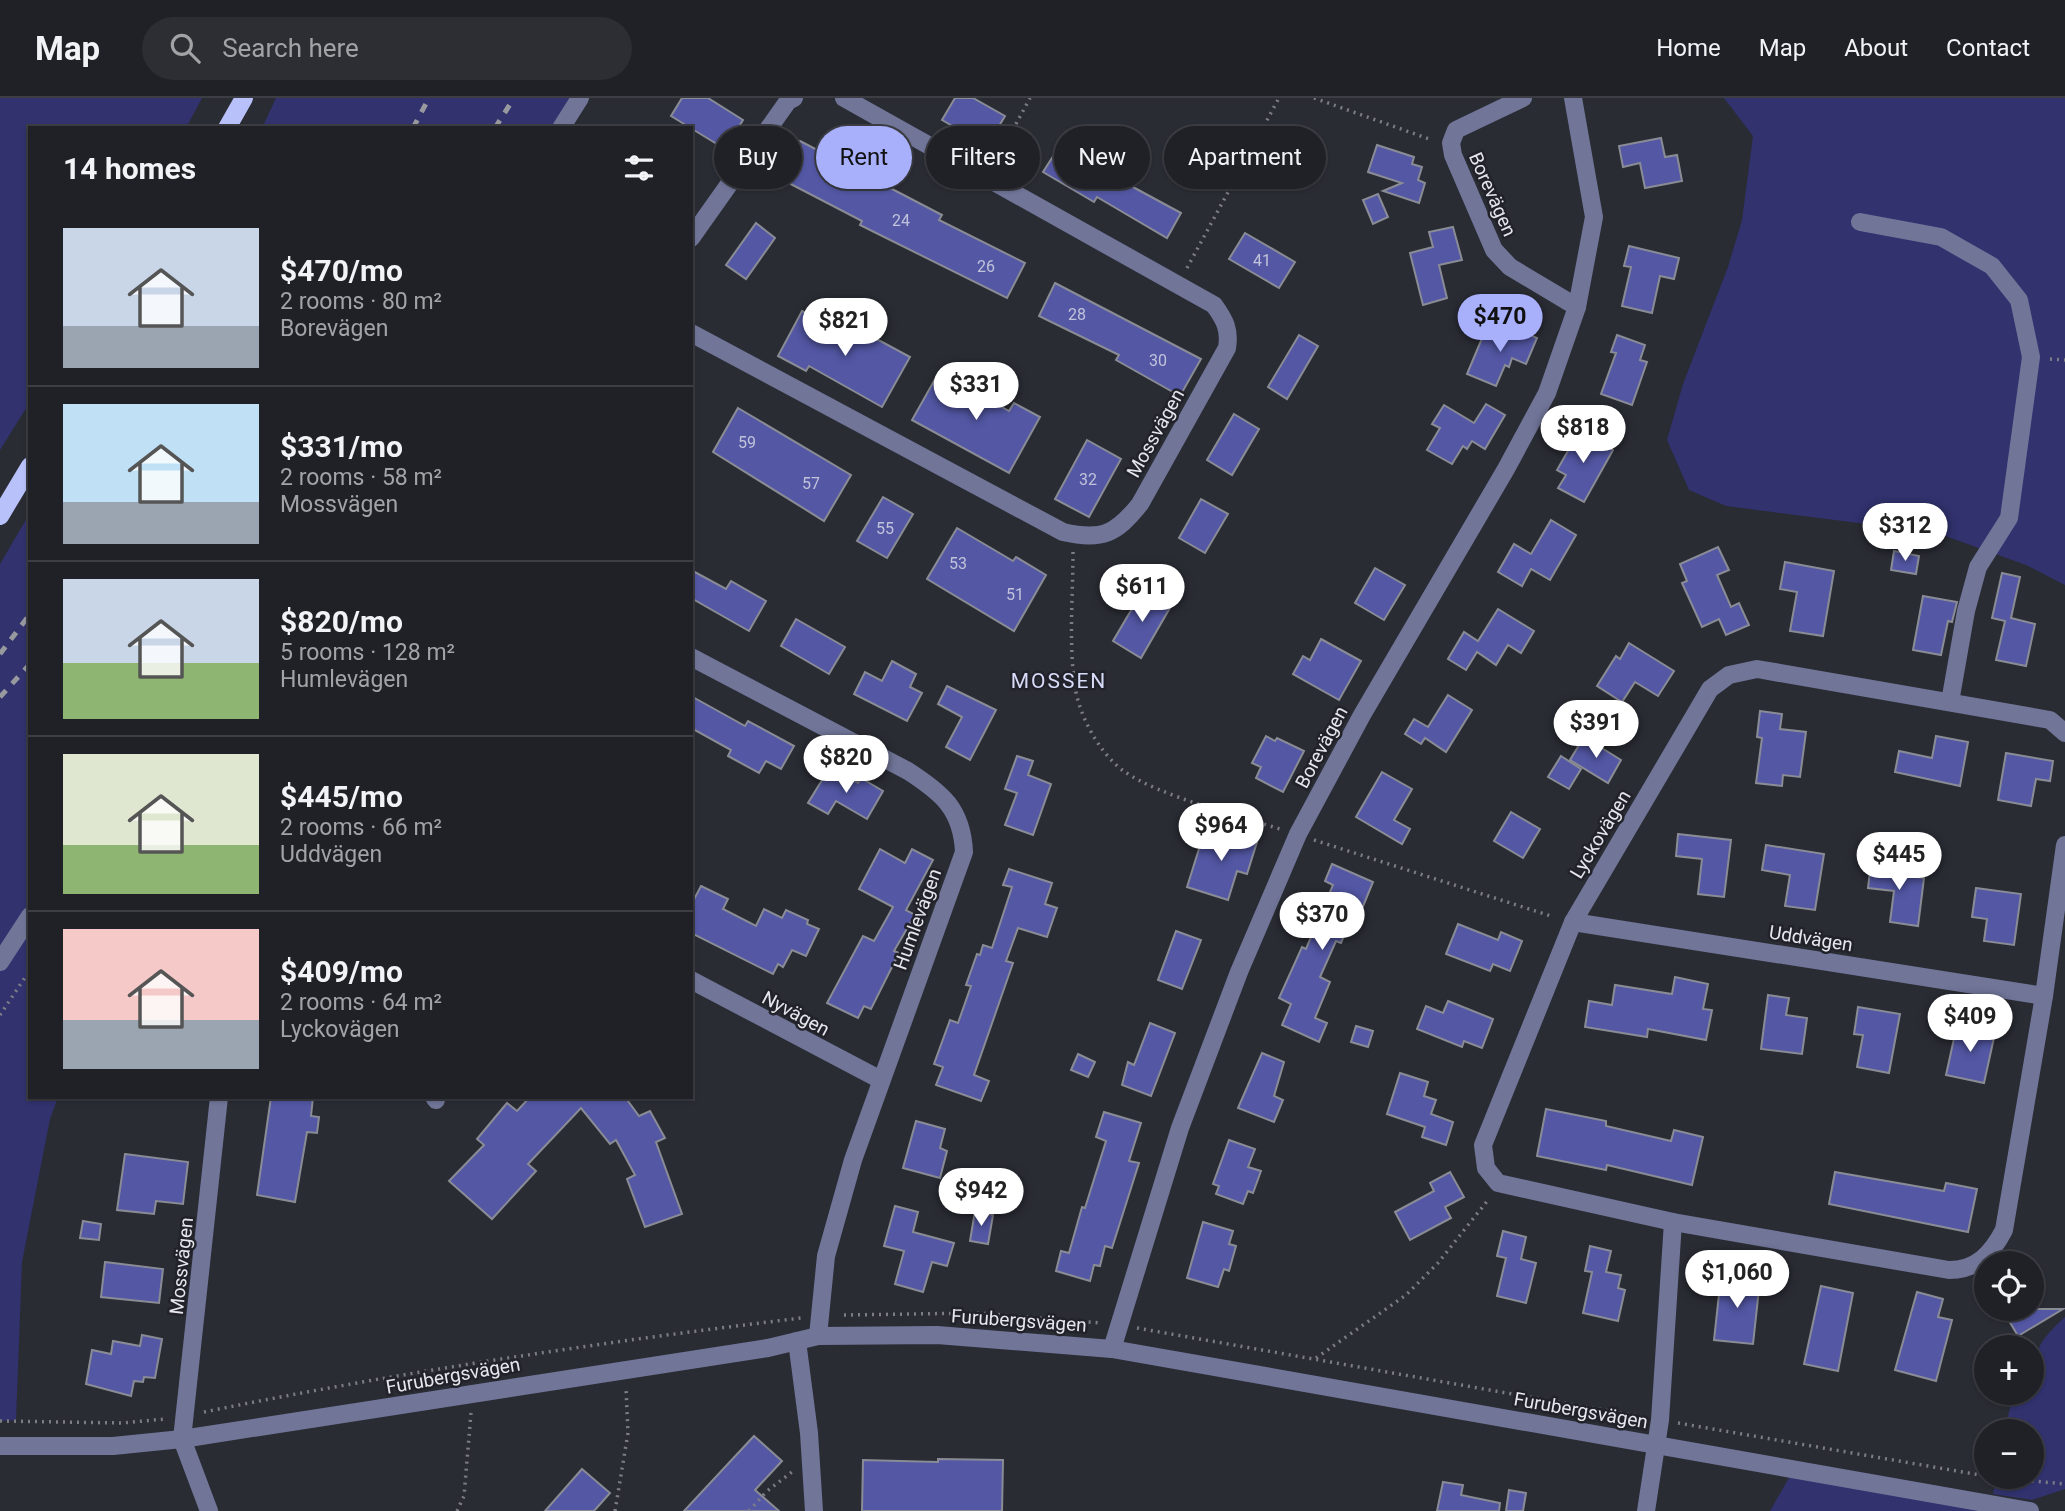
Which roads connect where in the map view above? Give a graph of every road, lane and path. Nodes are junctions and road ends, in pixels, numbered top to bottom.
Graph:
1 (244, 98) edge
2 (580, 98) edge
3 (794, 98) edge
4 (844, 98) edge
5 (1030, 98) edge
6 (1279, 98) edge
7 (1314, 98) edge
8 (1523, 98) edge
9 (1573, 98) edge
10 (228, 126) edge
11 (562, 126) edge
12 (1015, 126) edge
13 (926, 142) edge
14 (1451, 143) junction
15 (1011, 189) edge
16 (1860, 222) dead end
17 (693, 235) edge
18 (1178, 285) junction
19 (1577, 307) junction
20 (693, 333) edge
21 (28, 469) edge
22 (0, 516) edge
23 (1072, 534) junction
24 (693, 658) edge
25 (1950, 702) junction
26 (2065, 733) edge
27 (1298, 834) junction
28 (2065, 845) edge
29 (28, 919) edge
30 (1573, 922) junction
31 (0, 962) edge
32 (28, 973) edge
33 (693, 981) edge
34 (2044, 996) junction
35 (0, 1015) edge
36 (881, 1080) junction
37 (219, 1099) edge
38 (1498, 1182) junction
39 (1673, 1222) junction
40 (820, 1317) junction
41 (1120, 1325) junction
42 (818, 1336) junction
43 (797, 1341) junction
44 (1112, 1349) junction
45 (1316, 1358) junction
46 (623, 1370) junction
47 (468, 1394) junction
48 (185, 1416) junction
49 (0, 1420) edge
50 (1660, 1420) junction
51 (182, 1439) junction
52 (1657, 1445) junction
53 (0, 1446) edge
54 (811, 1457) junction
55 (1974, 1475) edge
56 (2044, 1482) edge
57 (2065, 1484) edge
58 (209, 1511) edge
59 (457, 1511) edge
60 (615, 1511) edge
61 (749, 1511) edge
62 (814, 1511) edge
63 (1646, 1511) edge
64 (2030, 1511) edge

1 - 10 main road
2 - 11 street
3 - 17 street
4 - 13 street, Mossvägen
5 - 12 path
6 - 18 path
7 - 14 path
8 - 14 street, Borevägen
9 - 19 street, Borevägen
14 - 19 street, Borevägen
15 - 18 street, Mossvägen
16 - 25 street
18 - 23 street, Mossvägen
19 - 27 street, Borevägen
20 - 23 street, Mossvägen
21 - 22 main road
23 - 27 path
24 - 36 street, Humlevägen
25 - 26 street, Lyckovägen
25 - 30 street, Lyckovägen
27 - 30 path
27 - 41 street, Borevägen
28 - 34 street
29 - 31 street
30 - 34 street, Uddvägen
30 - 38 street, Lyckovägen
32 - 35 path
33 - 36 street, Nyvägen
34 - 39 street
36 - 40 street, Humlevägen
37 - 48 street, Mossvägen
38 - 39 street
38 - 45 path
39 - 50 street
40 - 41 path
40 - 42 street, Humlevägen
40 - 48 path
41 - 44 street, Borevägen
41 - 45 path
42 - 43 street, Furubergsvägen
42 - 44 street, Furubergsvägen
43 - 46 street, Furubergsvägen
43 - 54 street
44 - 52 street, Furubergsvägen
45 - 50 path
46 - 47 street, Furubergsvägen
46 - 60 path
47 - 51 street, Furubergsvägen
47 - 59 path
48 - 49 path
48 - 51 street, Mossvägen
50 - 52 street
50 - 55 path
51 - 53 street, Furubergsvägen
51 - 58 street
52 - 63 street
52 - 64 street, Furubergsvägen
54 - 61 path
54 - 62 street
56 - 57 path

